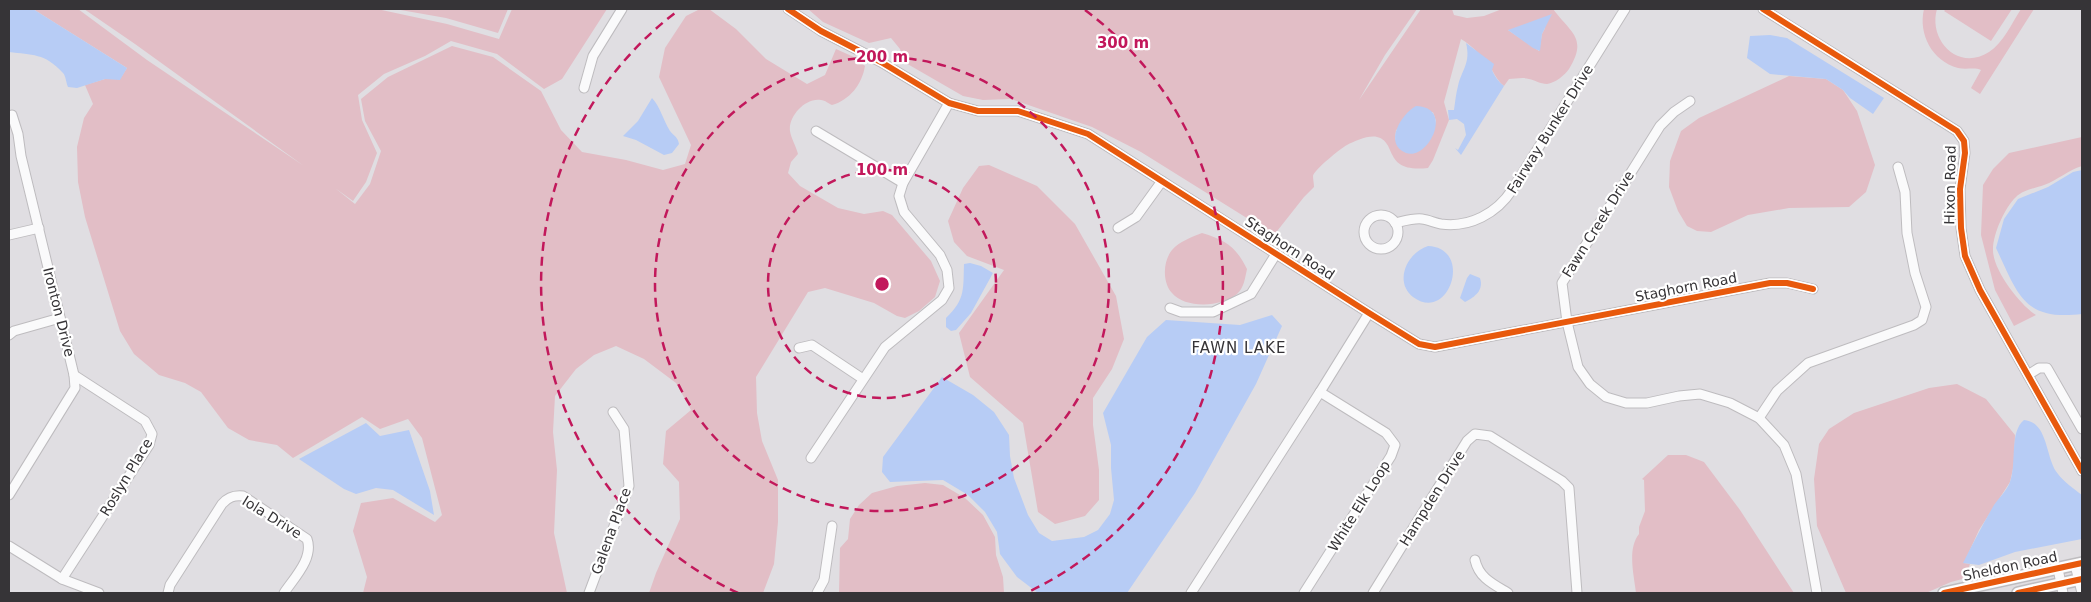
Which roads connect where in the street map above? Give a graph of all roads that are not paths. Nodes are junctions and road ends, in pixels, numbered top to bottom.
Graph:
1 (622, 9) edge
2 (788, 9) edge
3 (1625, 9) edge
4 (1763, 9) edge
5 (584, 88) dead end
6 (1690, 101) dead end
7 (949, 103) junction
8 (12, 115) dead end
9 (816, 131) dead end
10 (1898, 167) dead end
11 (1162, 181) junction
12 (903, 183) junction
13 (1395, 223) dead end
14 (39, 228) junction
15 (1118, 228) dead end
16 (9, 235) edge
17 (1276, 254) junction
18 (1813, 289) dead end
19 (1170, 308) dead end
20 (1370, 314) junction
21 (60, 318) junction
22 (1567, 322) junction
23 (9, 335) edge
24 (799, 348) dead end
25 (74, 375) junction
26 (2028, 375) junction
27 (863, 379) junction
28 (1320, 392) junction
29 (613, 412) dead end
30 (1759, 418) junction
31 (2082, 429) edge
32 (811, 458) dead end
33 (2082, 470) edge
34 (9, 495) edge
35 (832, 526) dead end
36 (9, 546) edge
37 (1475, 560) dead end
38 (2079, 564) edge
39 (2058, 569) junction
40 (62, 579) junction
41 (2080, 579) edge
42 (2062, 588) edge
43 (99, 593) edge
44 (168, 593) edge
45 (284, 593) edge
46 (589, 593) edge
47 (817, 593) edge
48 (1191, 593) edge
49 (1304, 593) edge
50 (1373, 593) edge
51 (1508, 593) edge
52 (1577, 593) edge
53 (1818, 593) edge
54 (1944, 593) edge
55 (2018, 593) edge
56 (2082, 593) edge

1 - 5 street
2 - 7 street, Staghorn Road
3 - 13 street, Fairway Bunker Drive
4 - 26 street, Hixon Road
6 - 22 street, Fawn Creek Drive
7 - 11 street, Staghorn Road
7 - 12 street
8 - 14 street, Ironton Drive
9 - 12 street
10 - 30 street
11 - 15 street
11 - 17 street, Staghorn Road
12 - 27 street
14 - 16 street
14 - 21 street, Ironton Drive
17 - 19 street
17 - 20 street, Staghorn Road
18 - 22 street, Staghorn Road
20 - 22 street, Staghorn Road
20 - 28 street
21 - 23 street
21 - 25 street, Ironton Drive
22 - 30 street, Fawn Creek Drive
24 - 27 street
25 - 34 street, Ironton Drive
25 - 40 street, Roslyn Place
26 - 31 street
26 - 33 street, Hixon Road
27 - 32 street
28 - 48 street
28 - 49 street, White Elk Loop
29 - 46 street, Galena Place
30 - 53 street, Fawn Creek Drive
35 - 47 street
36 - 40 street
37 - 51 street
38 - 39 main road, Sheldon Road
38 - 41 street
39 - 42 street
39 - 54 main road, Sheldon Road
40 - 43 street
41 - 42 main road, Sheldon Road
41 - 56 street
42 - 55 main road, Sheldon Road
44 - 45 street, Iola Drive
50 - 52 street, Hampden Drive

